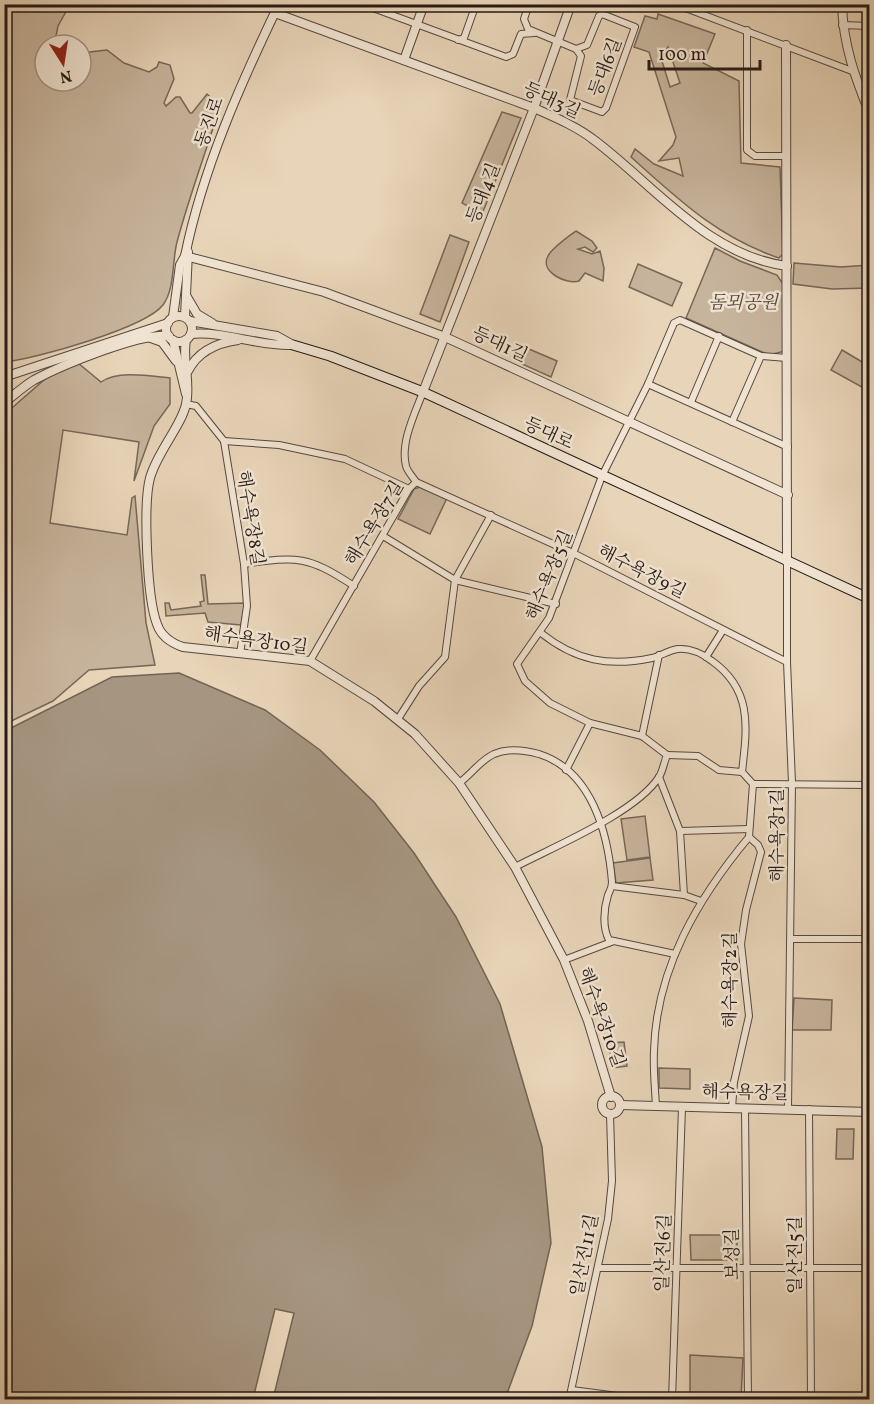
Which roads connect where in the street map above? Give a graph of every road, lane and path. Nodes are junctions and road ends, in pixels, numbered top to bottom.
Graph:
1 (279, 4) edge
2 (362, 4) edge
3 (424, 4) edge
4 (476, 4) edge
5 (529, 4) edge
6 (570, 4) edge
7 (675, 4) edge
8 (842, 4) edge
9 (374, 7) edge
10 (275, 13) junction
11 (417, 24) junction
12 (842, 26) junction
13 (870, 26) edge
14 (747, 30) junction
15 (535, 33) junction
16 (458, 40) junction
17 (557, 43) junction
18 (786, 45) junction
19 (576, 49) junction
20 (404, 60) junction
21 (852, 71) junction
22 (534, 108) junction
23 (870, 114) edge
24 (787, 156) junction
25 (187, 254) junction
26 (787, 266) junction
27 (185, 291) junction
28 (187, 319) junction
29 (170, 320) junction
30 (213, 324) junction
31 (145, 336) junction
32 (719, 336) junction
33 (188, 337) junction
34 (445, 337) junction
35 (171, 338) junction
36 (243, 339) junction
37 (293, 345) junction
38 (761, 356) junction
39 (787, 358) junction
40 (183, 370) junction
41 (4, 377) edge
42 (648, 384) junction
43 (423, 392) junction
44 (691, 402) junction
45 (4, 403) edge
46 (186, 404) junction
47 (628, 422) junction
48 (732, 422) junction
49 (224, 441) junction
50 (788, 447) junction
51 (602, 476) junction
52 (416, 482) junction
53 (409, 489) junction
54 (788, 495) junction
55 (491, 515) junction
56 (383, 536) junction
57 (575, 554) junction
58 (787, 561) junction
59 (244, 564) junction
60 (455, 580) junction
61 (354, 586) junction
62 (870, 599) edge
63 (556, 604) junction
64 (723, 630) junction
65 (541, 633) junction
66 (240, 654) junction
67 (659, 655) junction
68 (706, 657) junction
69 (310, 661) junction
70 (787, 662) junction
71 (398, 719) junction
72 (590, 723) junction
73 (642, 736) junction
74 (667, 755) junction
75 (566, 770) junction
76 (741, 772) junction
77 (659, 777) junction
78 (459, 783) junction
79 (792, 783) junction
80 (753, 784) junction
81 (870, 785) edge
82 (602, 822) junction
83 (749, 829) junction
84 (680, 831) junction
85 (749, 837) junction
86 (515, 867) junction
87 (612, 886) junction
88 (684, 895) junction
89 (701, 901) junction
90 (791, 939) junction
91 (870, 939) edge
92 (614, 940) junction
93 (675, 954) junction
94 (564, 960) junction
95 (611, 1096) junction
96 (620, 1105) junction
97 (656, 1106) junction
98 (682, 1107) junction
99 (732, 1108) junction
100 (745, 1108) junction
101 (788, 1109) junction
102 (809, 1109) junction
103 (870, 1112) edge
104 (610, 1114) junction
105 (747, 1267) junction
106 (809, 1267) junction
107 (598, 1268) junction
108 (678, 1268) junction
109 (870, 1268) edge
110 (572, 1390) junction
111 (569, 1400) edge
112 (648, 1400) edge
113 (672, 1400) edge
114 (748, 1400) edge
115 (811, 1400) edge

1 - 10 street, 동진로
2 - 9 street
3 - 11 street
4 - 16 street
5 - 15 street
6 - 17 street, 등대4길
7 - 14 street
8 - 12 street
9 - 11 street
10 - 20 street, 등대3길
10 - 25 street, 동진로
11 - 16 street
11 - 20 street
12 - 13 street
12 - 21 street
14 - 18 street
14 - 24 street
15 - 16 street
15 - 17 street, 등대6길
17 - 19 street, 등대6길
17 - 22 street, 등대4길
18 - 21 street
18 - 24 street
19 - 19 street, 등대6길
20 - 22 street, 등대3길
21 - 23 street
22 - 26 street, 등대3길
22 - 34 street, 등대4길
24 - 26 street
25 - 27 street
25 - 29 street
25 - 34 street, 등대1길
26 - 39 street
27 - 28 street
27 - 30 street
28 - 29 street
28 - 30 street
28 - 33 street
29 - 35 street
29 - 41 street
30 - 37 street
31 - 35 street
31 - 40 street
31 - 45 street
32 - 38 street
32 - 42 street, 해수욕장5길
32 - 44 street
33 - 35 street
33 - 36 street
33 - 40 street
34 - 43 street, 등대4길
34 - 47 street, 등대1길
35 - 40 street
36 - 37 street
36 - 40 street
37 - 43 main road, 등대로
38 - 39 street
38 - 48 street
39 - 50 street
40 - 46 street, 해수욕장10길
42 - 44 street
42 - 47 street, 해수욕장5길
43 - 51 main road, 등대로
43 - 52 street, 해수욕장7길
44 - 48 street
46 - 49 street, 해수욕장8길
46 - 66 street, 해수욕장10길
47 - 51 street, 해수욕장5길
47 - 54 street, 등대1길
48 - 50 street
49 - 53 street
49 - 59 street, 해수욕장8길
50 - 54 street
51 - 57 street, 해수욕장5길
51 - 58 main road, 등대로
52 - 53 street, 해수욕장7길
52 - 55 street, 해수욕장9길
53 - 56 street, 해수욕장7길
54 - 58 street
55 - 57 street, 해수욕장9길
55 - 60 street
56 - 60 street
56 - 61 street, 해수욕장7길
57 - 63 street, 해수욕장5길
57 - 64 street, 해수욕장9길
58 - 62 main road, 등대로
58 - 70 street, 해수욕장1길
59 - 61 street
59 - 66 street, 해수욕장8길
60 - 63 street
60 - 71 street
61 - 69 street, 해수욕장7길
63 - 65 street, 해수욕장5길
64 - 68 street
64 - 70 street, 해수욕장9길
65 - 67 street
65 - 72 street, 해수욕장5길
66 - 69 street, 해수욕장10길
67 - 68 street
67 - 73 street
68 - 76 street
69 - 71 street, 해수욕장10길
70 - 79 street, 해수욕장1길
71 - 78 street, 해수욕장10길
72 - 73 street, 해수욕장5길
72 - 75 street
73 - 74 street, 해수욕장5길
74 - 76 street
74 - 77 street
75 - 78 street
75 - 82 street
76 - 80 street
77 - 82 street
77 - 84 street
78 - 86 street, 해수욕장10길
79 - 80 street
79 - 81 street
79 - 90 street, 해수욕장1길
80 - 83 street, 해수욕장2길
82 - 86 street
82 - 87 street
83 - 84 street
83 - 85 street, 해수욕장2길
84 - 88 street
85 - 89 street
85 - 99 street, 해수욕장2길
86 - 94 street, 해수욕장10길
87 - 88 street
87 - 92 street
88 - 89 street
89 - 93 street
90 - 91 street
90 - 101 street, 해수욕장1길
92 - 93 street
92 - 94 street
93 - 97 street
94 - 95 street, 해수욕장10길
95 - 96 street
95 - 104 street
96 - 97 street, 해수욕장길
96 - 104 street
97 - 98 street, 해수욕장길
98 - 99 street, 해수욕장길
98 - 108 street, 일산진6길
99 - 100 street, 해수욕장길
100 - 101 street, 해수욕장길
100 - 105 street, 보성길
101 - 102 street, 해수욕장길
102 - 103 street, 해수욕장길
102 - 106 street, 일산진5길
104 - 107 street, 일산진11길
105 - 106 street
105 - 108 street
105 - 114 street, 보성길
106 - 109 street
106 - 115 street, 일산진5길
107 - 108 street
107 - 110 street, 일산진11길
108 - 113 street, 일산진6길
110 - 111 street, 일산진11길
110 - 112 street

